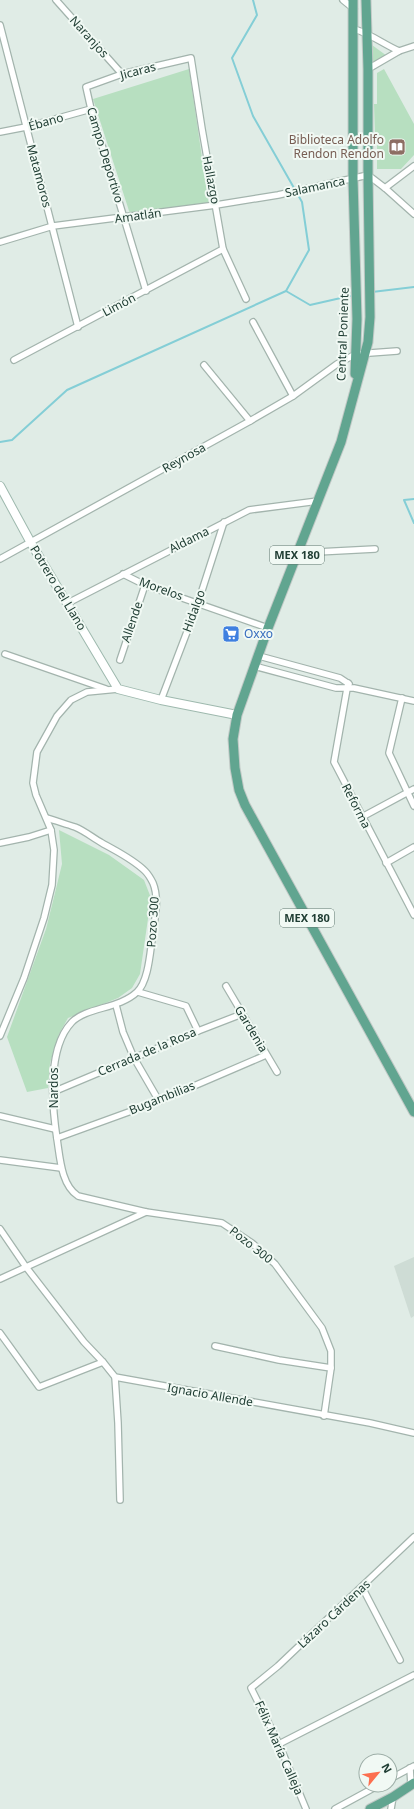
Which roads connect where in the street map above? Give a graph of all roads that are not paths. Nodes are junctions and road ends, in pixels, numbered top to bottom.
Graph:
1 (56, 0) edge
2 (343, 0) edge
3 (366, 0) edge
4 (354, 4) edge
5 (0, 26) edge
6 (354, 29) junction
7 (367, 33) junction
8 (414, 46) edge
9 (3, 48) edge
10 (399, 52) junction
11 (191, 58) joint
12 (368, 69) junction
13 (122, 74) junction
14 (86, 87) joint
15 (91, 109) junction
16 (26, 127) junction
17 (0, 132) edge
18 (414, 166) edge
19 (368, 175) junction
20 (353, 179) junction
21 (385, 188) junction
22 (278, 194) joint
23 (216, 205) junction
24 (414, 214) edge
25 (124, 218) junction
26 (53, 226) junction
27 (0, 242) edge
28 (223, 250) junction
29 (146, 291) junction
30 (246, 299) dead end
31 (253, 322) dead end
32 (78, 327) junction
33 (397, 351) dead end
34 (361, 353) junction
35 (14, 360) dead end
36 (204, 365) dead end
37 (293, 396) junction
38 (250, 421) junction
39 (0, 486) edge
40 (318, 501) junction
41 (224, 522) junction
42 (31, 543) junction
43 (375, 549) dead end
44 (298, 553) junction
45 (0, 559) edge
46 (123, 574) junction
47 (145, 585) junction
48 (68, 603) junction
49 (198, 603) junction
50 (268, 628) junction
51 (4, 654) dead end
52 (258, 656) junction
53 (120, 660) dead end
54 (254, 666) junction
55 (307, 669) junction
56 (304, 680) junction
57 (347, 685) junction
58 (108, 689) junction
59 (118, 689) junction
60 (402, 698) junction
61 (160, 700) junction
62 (414, 701) edge
63 (236, 715) junction
64 (414, 789) edge
65 (407, 792) junction
66 (414, 806) edge
67 (362, 817) junction
68 (47, 818) junction
69 (51, 830) junction
70 (0, 843) edge
71 (414, 847) edge
72 (386, 863) junction
73 (414, 915) edge
74 (226, 986) dead end
75 (138, 992) junction
76 (116, 1005) junction
77 (242, 1014) junction
78 (0, 1024) edge
79 (198, 1030) junction
80 (1, 1033) edge
81 (266, 1055) junction
82 (134, 1058) junction
83 (277, 1072) dead end
84 (53, 1092) junction
85 (159, 1101) junction
86 (414, 1112) edge
87 (0, 1116) edge
88 (55, 1129) junction
89 (56, 1138) junction
90 (0, 1160) edge
91 (61, 1168) junction
92 (146, 1212) junction
93 (0, 1229) edge
94 (26, 1267) junction
95 (0, 1279) edge
96 (0, 1333) edge
97 (215, 1346) dead end
98 (103, 1362) junction
99 (331, 1368) junction
100 (115, 1377) junction
101 (324, 1416) junction
102 (414, 1433) edge
103 (120, 1500) dead end
104 (414, 1537) edge
105 (362, 1587) junction
106 (400, 1660) dead end
107 (414, 1674) edge
108 (251, 1688) joint
109 (279, 1744) junction
110 (412, 1767) edge
111 (398, 1775) edge
112 (412, 1784) edge
113 (364, 1793) edge
114 (393, 1796) junction
115 (306, 1809) edge
116 (335, 1809) edge
117 (370, 1809) edge
118 (391, 1809) edge

1 - 13 street, Naranjos
2 - 4 street
3 - 7 main road, Central Poniente / MEX 180
4 - 6 main road, Central Poniente / MEX 180
5 - 9 street, Matamoros
6 - 7 street
6 - 20 main road, Central Poniente / MEX 180
7 - 10 street
7 - 12 main road, Central Poniente / MEX 180
8 - 10 street
9 - 16 street, Matamoros
10 - 12 street
11 - 13 street, Jicaras
11 - 23 street, Hallazgo
12 - 19 main road, Central Poniente / MEX 180
13 - 14 street, Jicaras
14 - 15 street, Campo Deportivo
15 - 16 street, Ébano
15 - 25 street, Campo Deportivo
16 - 17 street, Ébano
16 - 26 street, Matamoros
18 - 21 street
19 - 20 street, Salamanca
19 - 21 street
19 - 34 main road, Central Poniente / MEX 180
20 - 22 street, Salamanca
20 - 34 main road, Central Poniente / MEX 180
21 - 24 street
22 - 23 street, Amatlán
23 - 25 street, Amatlán
23 - 28 street, Hallazgo
25 - 26 street, Amatlán
25 - 29 street, Campo Deportivo
26 - 27 street, Amatlán
26 - 32 street, Matamoros
28 - 29 street, Limón
28 - 30 street, Hallazgo
29 - 32 street, Limón
31 - 37 street
32 - 35 street, Limón
33 - 34 street
34 - 37 street, Reynosa
34 - 40 main road, Central Poniente / MEX 180
36 - 38 street
37 - 38 street, Reynosa
38 - 42 street, Reynosa
39 - 42 street, Potrero del Llano
40 - 41 street, Aldama
40 - 44 main road, MEX 180
41 - 46 street, Aldama
41 - 49 street, Hidalgo
42 - 45 street, Reynosa
42 - 48 street, Potrero del Llano
43 - 44 street
44 - 50 main road, MEX 180
46 - 47 street, Morelos
46 - 48 street, Aldama
47 - 49 street, Morelos
47 - 53 street, Allende
48 - 59 street, Potrero del Llano
49 - 50 street, Morelos
49 - 61 street, Hidalgo
50 - 52 main road, MEX 180
51 - 58 street
52 - 54 main road, MEX 180
52 - 55 street
54 - 56 street
54 - 63 main road, MEX 180
55 - 56 street
55 - 57 street
56 - 57 street
57 - 60 street
57 - 67 street, Reforma
58 - 59 street
58 - 68 street
59 - 61 street
60 - 62 street
60 - 65 street
61 - 63 street
63 - 86 main road, MEX 180
64 - 65 street
65 - 66 street
65 - 67 street
67 - 72 street, Reforma
68 - 69 street
68 - 75 street, Pozo 300
69 - 70 street
69 - 80 street
71 - 72 street
72 - 73 street, Reforma
74 - 77 street, Gardenia
75 - 76 street
75 - 79 street
76 - 82 street
76 - 84 street, Nardos
77 - 79 street, Cerrada de la Rosa
77 - 81 street, Gardenia
78 - 80 street
79 - 82 street, Cerrada de la Rosa
81 - 83 street, Gardenia
81 - 85 street, Bugambilias
82 - 84 street, Cerrada de la Rosa
82 - 85 street
84 - 88 street, Nardos
85 - 89 street, Bugambilias
87 - 88 street
88 - 89 street, Nardos
89 - 91 street, Pozo 300
90 - 91 street
91 - 92 street, Pozo 300
92 - 94 street
92 - 99 street, Pozo 300
93 - 94 street
94 - 95 street
94 - 98 street
96 - 98 street
97 - 99 street
98 - 100 street
99 - 101 street, Pozo 300
100 - 101 street, Ignacio Allende
100 - 103 street
101 - 102 street, Ignacio Allende
104 - 105 street, Lázaro Cárdenas
105 - 106 street
105 - 108 street, Lázaro Cárdenas
107 - 109 street
108 - 109 street, Félix María Calleja
109 - 115 street, Félix María Calleja
110 - 111 street
110 - 112 street
112 - 114 main road
113 - 116 street
114 - 117 main road
114 - 118 street

